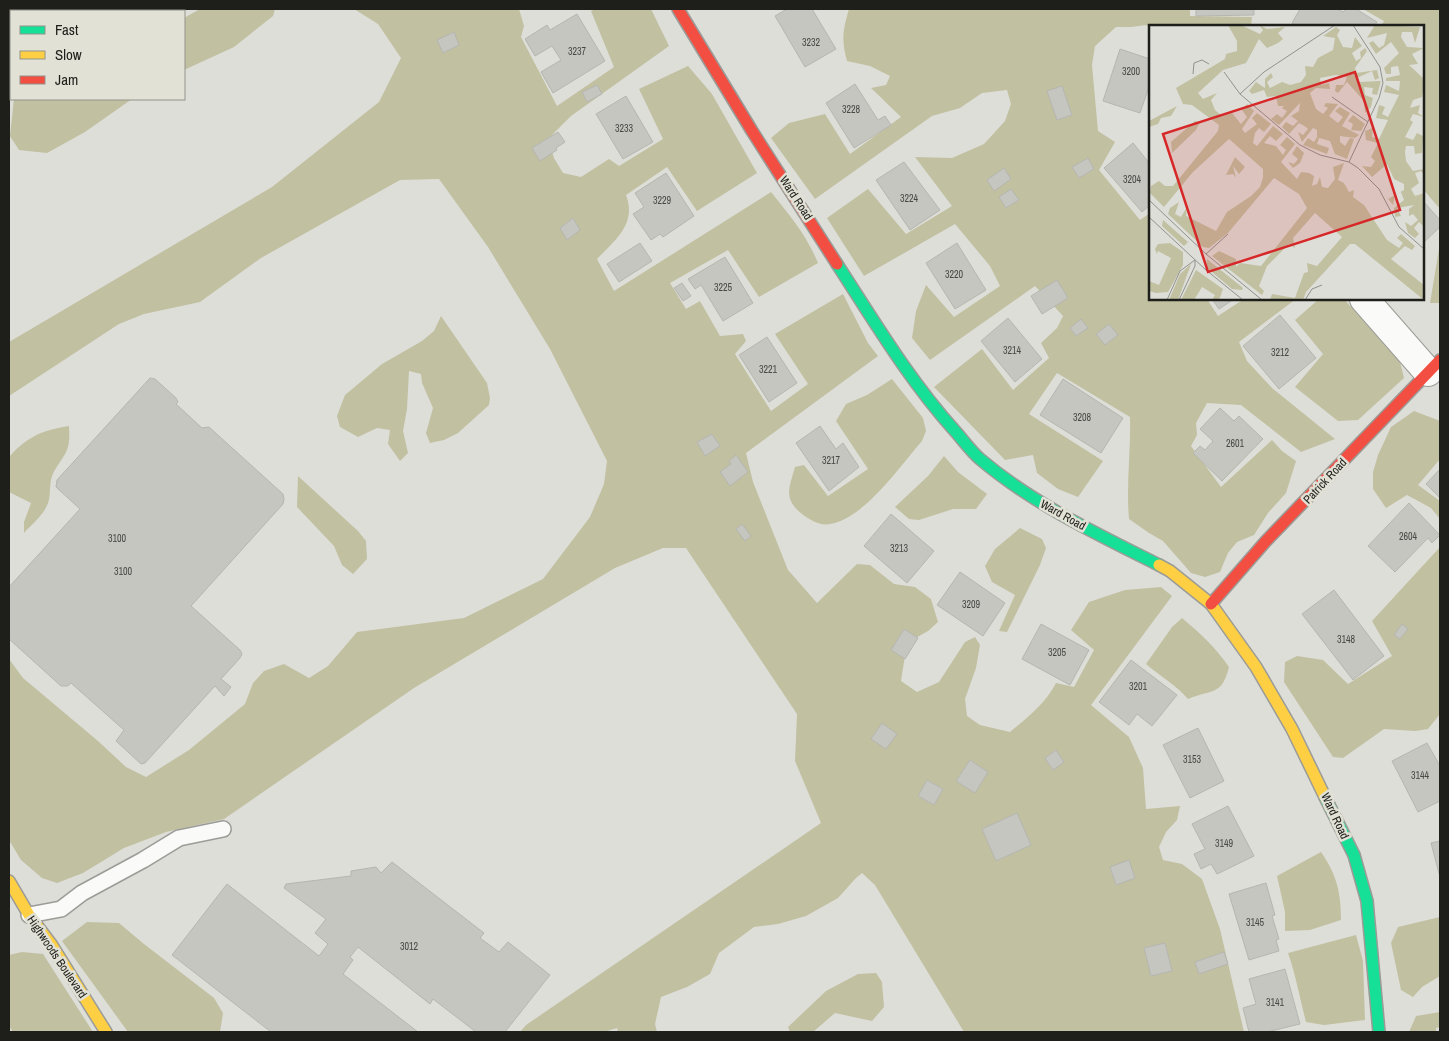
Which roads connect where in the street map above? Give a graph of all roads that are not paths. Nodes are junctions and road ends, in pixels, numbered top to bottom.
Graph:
1 (678, 9) edge
2 (1365, 300) edge
3 (1434, 366) edge
4 (1211, 604) junction
5 (223, 829) dead end
6 (9, 881) edge
7 (24, 916) junction
8 (106, 1032) edge
9 (1379, 1032) edge

1 - 4 street, Ward Road
2 - 3 street
3 - 4 street, Patrick Road
4 - 9 street, Ward Road
5 - 7 lane
6 - 7 street, Highwoods Boulevard
7 - 8 street, Highwoods Boulevard

